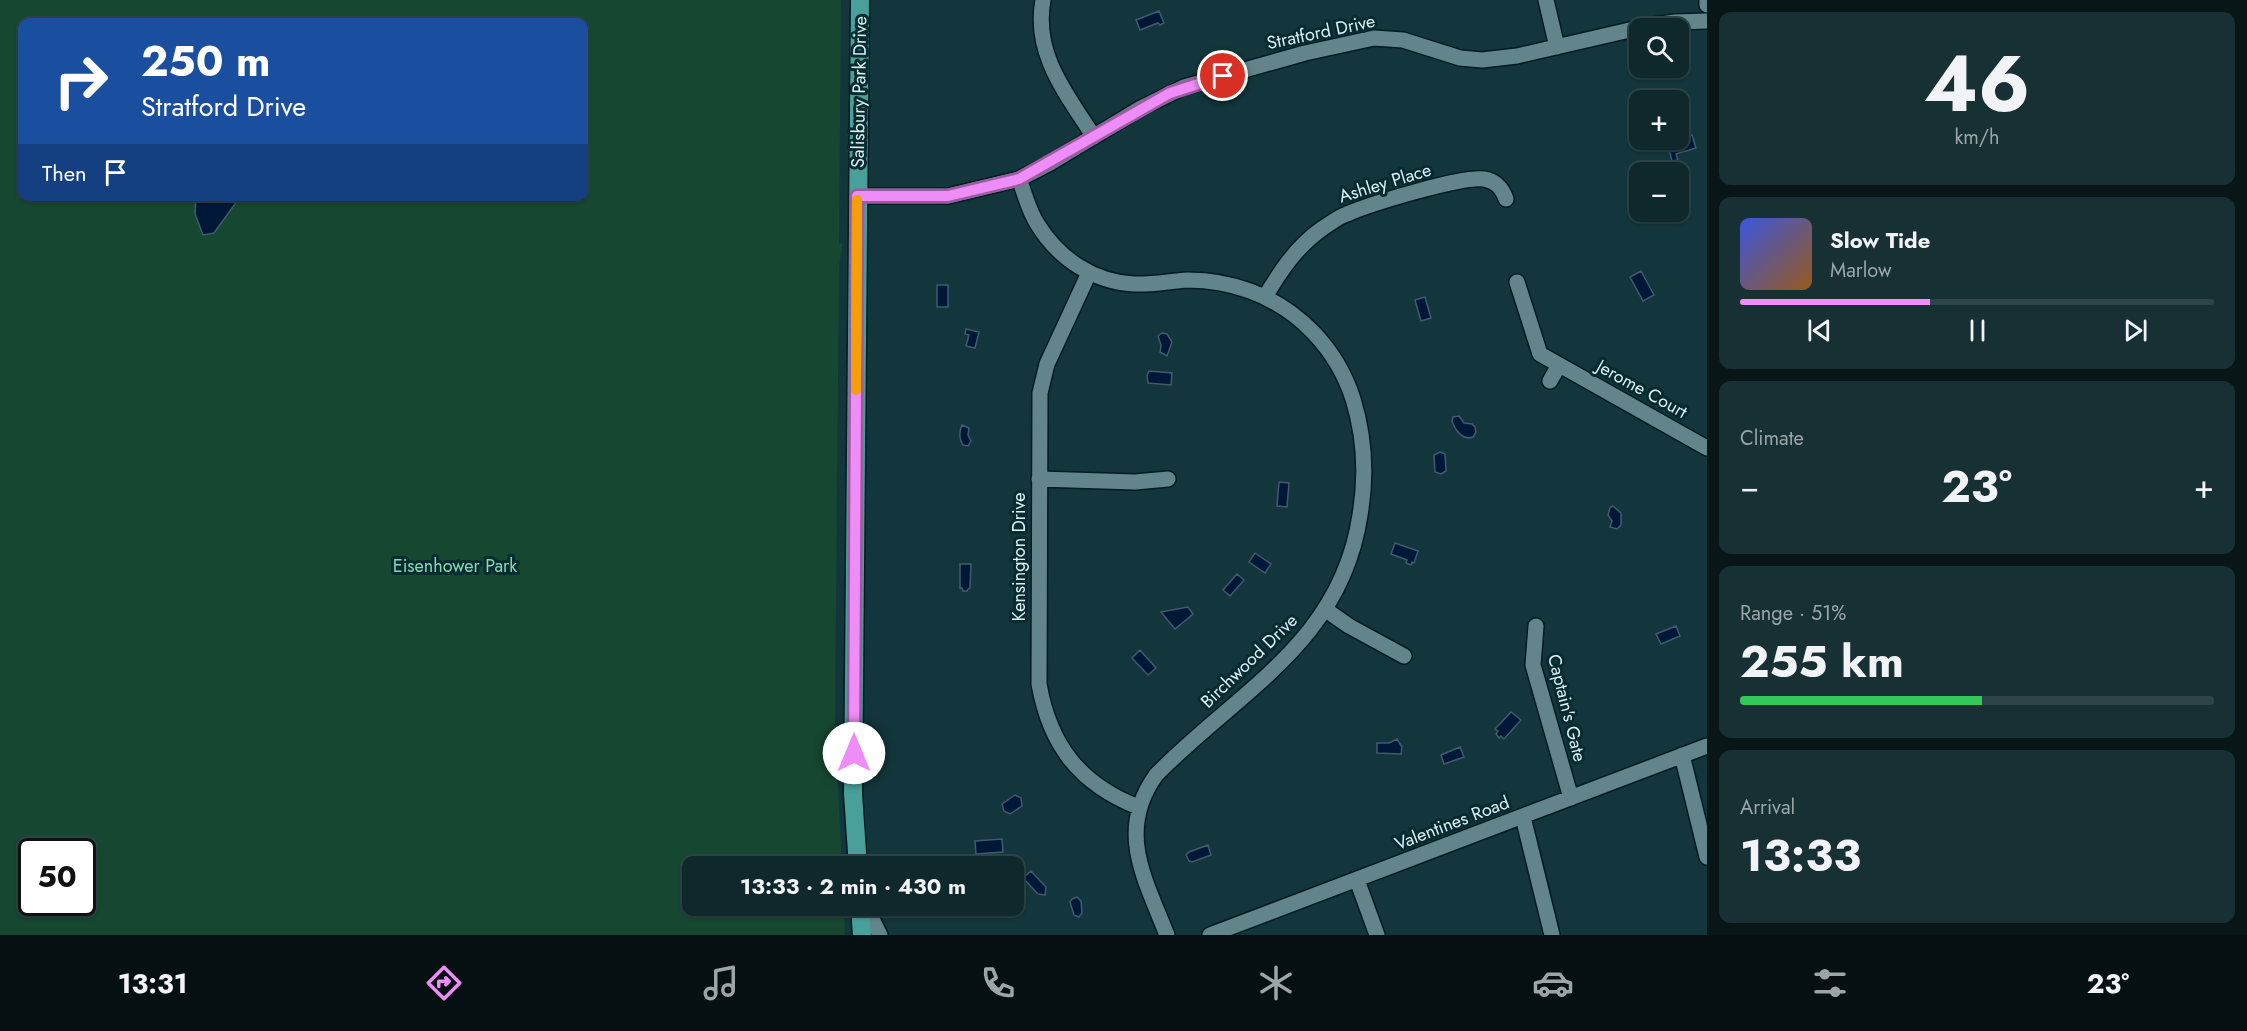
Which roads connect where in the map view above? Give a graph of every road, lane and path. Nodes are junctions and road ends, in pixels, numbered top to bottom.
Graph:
1 (860, 0) edge
2 (1043, 0) edge
3 (1546, 0) edge
4 (1707, 0) edge
5 (1707, 4) edge
6 (1707, 21) edge
7 (1557, 47) junction
8 (1094, 137) junction
9 (1019, 179) junction
10 (857, 196) junction
11 (1506, 199) dead end
12 (1089, 273) junction
13 (1517, 282) dead end
14 (1265, 297) junction
15 (1559, 365) junction
16 (1550, 381) dead end
17 (1707, 448) edge
18 (1039, 478) junction
19 (1168, 479) dead end
20 (1326, 610) junction
21 (1536, 626) dead end
22 (1404, 656) dead end
23 (1707, 746) edge
24 (1682, 755) junction
25 (1571, 798) junction
26 (1138, 807) junction
27 (1523, 818) junction
28 (857, 856) edge
29 (1707, 857) edge
30 (1357, 880) junction
31 (861, 916) edge
32 (871, 916) edge
33 (862, 935) edge
34 (880, 935) edge
35 (1167, 935) edge
36 (1210, 935) edge
37 (1377, 935) edge
38 (1552, 935) edge

1 - 10 main road, Salisbury Park Drive
2 - 8 street
3 - 7 street
4 - 5 street
6 - 7 street, Stratford Drive
7 - 8 street, Stratford Drive
8 - 9 street, Stratford Drive
9 - 10 street, Stratford Drive
9 - 12 street, Birchwood Drive
10 - 28 main road, Salisbury Park Drive
11 - 14 street, Ashley Place
12 - 14 street, Birchwood Drive
12 - 18 street, Kensington Drive
13 - 15 street, Jerome Court
14 - 20 street, Birchwood Drive
15 - 16 street
15 - 17 street, Jerome Court
18 - 19 street
18 - 26 street, Kensington Drive
20 - 22 street
20 - 26 street, Birchwood Drive
21 - 25 street, Captain's Gate
23 - 24 street, Valentines Road
24 - 25 street, Valentines Road
24 - 29 street
25 - 27 street, Valentines Road
26 - 35 street, Birchwood Drive
27 - 30 street, Valentines Road
27 - 38 street
30 - 36 street, Valentines Road
30 - 37 street
31 - 33 main road
32 - 34 street

